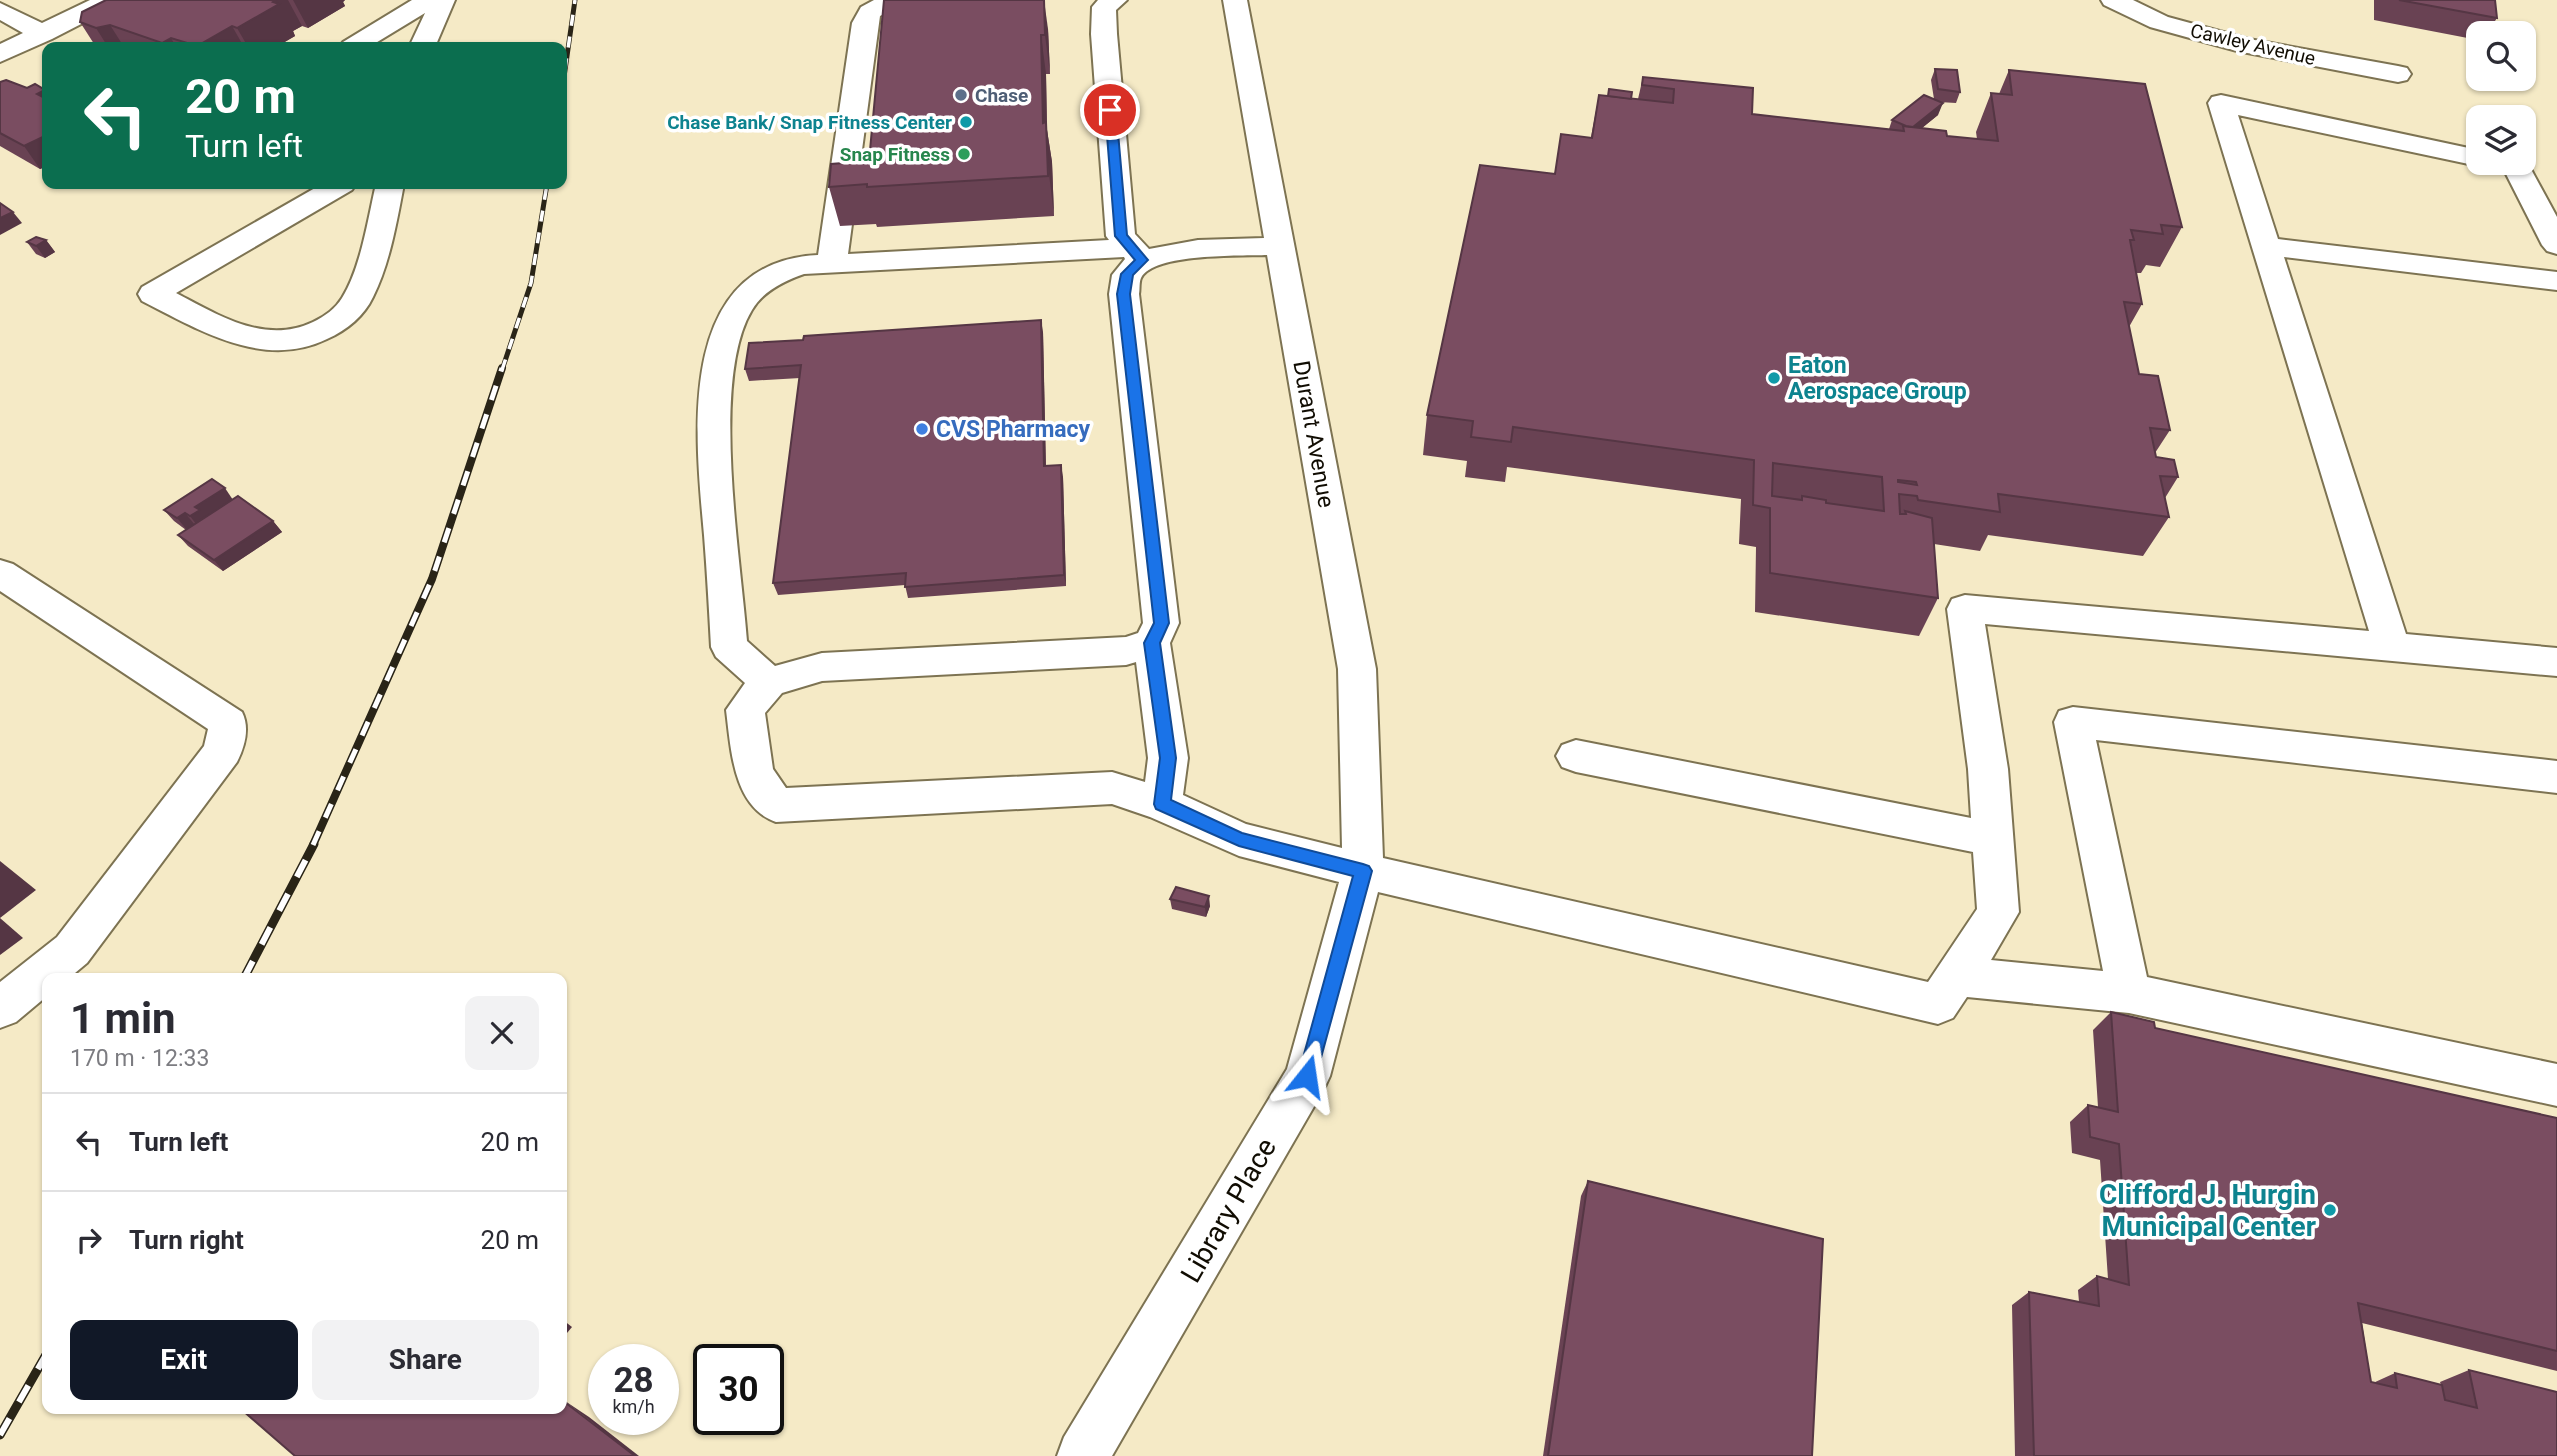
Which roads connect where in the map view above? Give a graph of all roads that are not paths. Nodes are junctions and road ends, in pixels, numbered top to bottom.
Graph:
1 (108, 0) edge
2 (429, 0) edge
3 (443, 0) edge
4 (984, 0) edge
5 (1115, 0) edge
6 (1235, 0) edge
7 (2113, 0) edge
8 (0, 10) edge
9 (43, 34) junction
10 (360, 42) edge
11 (424, 42) edge
12 (0, 54) edge
13 (2398, 74) dead end
14 (2466, 155) edge
15 (2521, 175) edge
16 (333, 189) edge
17 (389, 189) edge
18 (2557, 245) edge
19 (1280, 246) junction
20 (2266, 246) junction
21 (1137, 254) junction
22 (832, 263) junction
23 (2557, 281) edge
24 (0, 573) edge
25 (1152, 643) junction
26 (2392, 647) junction
27 (2557, 662) edge
28 (769, 682) junction
29 (1576, 756) dead end
30 (2557, 778) edge
31 (1162, 804) junction
32 (1993, 839) junction
33 (1363, 871) junction
34 (43, 973) edge
35 (42, 974) edge
36 (1956, 976) junction
37 (2129, 993) junction
38 (0, 1008) edge
39 (2557, 1085) edge
40 (1083, 1456) edge

1 - 9 street
2 - 10 street
3 - 11 street
4 - 22 street
5 - 21 street
6 - 19 street, Durant Avenue
7 - 13 street, Cawley Avenue
8 - 9 street
9 - 12 street
14 - 20 street
15 - 18 street
16 - 17 street
19 - 21 street
19 - 33 street, Durant Avenue
20 - 23 street
20 - 26 street
21 - 22 street
21 - 25 street
22 - 28 street
24 - 34 street
25 - 28 street
25 - 31 street
26 - 27 street
26 - 32 street
28 - 31 street
29 - 32 street
30 - 37 street
31 - 33 street
32 - 36 street
33 - 36 street
33 - 40 street, Library Place
35 - 38 street
36 - 37 street
37 - 39 street

